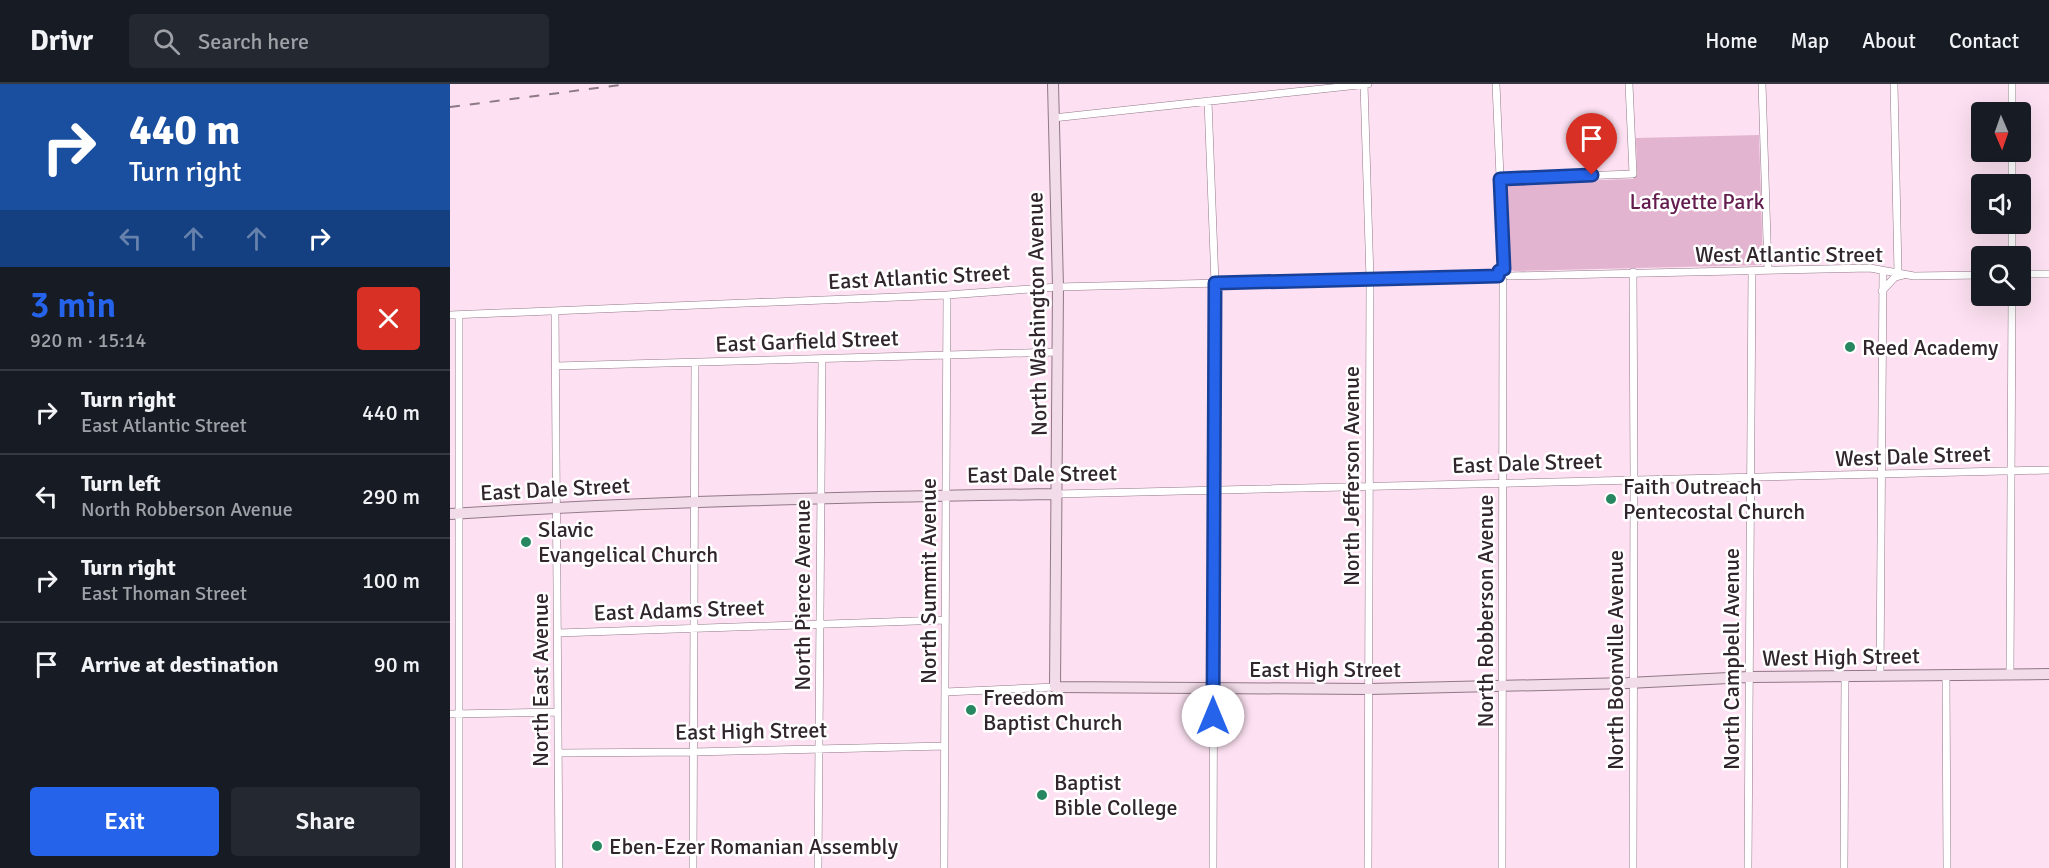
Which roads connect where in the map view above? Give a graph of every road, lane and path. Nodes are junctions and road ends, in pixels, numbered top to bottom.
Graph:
1 (1053, 84) edge
2 (1366, 84) edge
3 (1496, 84) edge
4 (1629, 84) edge
5 (1762, 84) edge
6 (1894, 84) edge
7 (2012, 84) edge
8 (1208, 101) junction
9 (2012, 102) edge
10 (1053, 118) junction
11 (1500, 179) junction
12 (1768, 270) junction
13 (1752, 271) junction
14 (1882, 271) junction
15 (1632, 272) junction
16 (1902, 274) junction
17 (2031, 274) edge
18 (2049, 274) edge
19 (1971, 275) edge
20 (1504, 278) junction
21 (1370, 279) junction
22 (1215, 283) junction
23 (1058, 287) junction
24 (1882, 291) junction
25 (947, 295) junction
26 (2012, 306) edge
27 (555, 311) junction
28 (450, 315) edge
29 (459, 315) junction
30 (1058, 352) junction
31 (948, 355) junction
32 (822, 359) junction
33 (695, 363) junction
34 (556, 366) junction
35 (2049, 470) edge
36 (2011, 471) junction
37 (1881, 476) junction
38 (1749, 478) junction
39 (1634, 479) junction
40 (1503, 483) junction
41 (1369, 487) junction
42 (1214, 490) junction
43 (1058, 494) junction
44 (946, 495) junction
45 (821, 498) junction
46 (695, 502) junction
47 (558, 507) junction
48 (454, 513) edge
49 (945, 620) junction
50 (820, 623) junction
51 (695, 627) junction
52 (558, 633) junction
53 (2010, 674) junction
54 (2049, 674) edge
55 (1946, 675) junction
56 (1880, 676) junction
57 (1749, 677) junction
58 (1845, 677) junction
59 (1634, 683) junction
60 (1055, 687) junction
61 (1503, 687) junction
62 (1214, 688) junction
63 (1369, 689) junction
64 (945, 692) junction
65 (558, 712) junction
66 (450, 714) edge
67 (459, 714) junction
68 (945, 746) junction
69 (819, 749) junction
70 (694, 752) junction
71 (558, 753) junction
72 (459, 868) edge
73 (559, 868) edge
74 (693, 868) edge
75 (818, 868) edge
76 (945, 868) edge
77 (1213, 868) edge
78 (1368, 868) edge
79 (1502, 868) edge
80 (1633, 868) edge
81 (1748, 868) edge
82 (1844, 868) edge
83 (1947, 868) edge

1 - 10 street, North Washington Avenue
2 - 8 street
2 - 21 street, North Jefferson Avenue
3 - 11 street
4 - 11 street
5 - 12 street
6 - 16 street
7 - 9 street
8 - 10 street
8 - 22 street
10 - 23 street, North Washington Avenue
11 - 20 street
12 - 13 street, West Atlantic Street
12 - 14 street, West Atlantic Street
13 - 15 street, West Atlantic Street
13 - 38 street, North Campbell Avenue
14 - 16 street, West Atlantic Street
14 - 24 street
15 - 20 street, East Atlantic Street
15 - 39 street, North Boonville Avenue
16 - 19 street, West Atlantic Street
16 - 24 street
17 - 18 street
20 - 21 street, East Atlantic Street
20 - 40 street, North Robberson Avenue
21 - 22 street, East Atlantic Street
21 - 41 street, North Jefferson Avenue
22 - 23 street, East Atlantic Street
22 - 42 street
23 - 25 street, East Atlantic Street
23 - 30 street, North Washington Avenue
24 - 37 street
25 - 27 street, East Atlantic Street
25 - 31 street, North Summit Avenue
26 - 36 street
27 - 29 street, East Atlantic Street
27 - 34 street, North East Avenue
28 - 29 street, East Atlantic Street
29 - 48 street
30 - 31 street, East Garfield Street
30 - 43 street, North Washington Avenue
31 - 32 street, East Garfield Street
31 - 44 street, North Summit Avenue
32 - 33 street, East Garfield Street
32 - 45 street, North Pierce Avenue
33 - 34 street, East Garfield Street
33 - 46 street
34 - 47 street, North East Avenue
35 - 36 street, West Dale Street
36 - 37 street, West Dale Street
36 - 53 street
37 - 38 street, West Dale Street
37 - 56 street
38 - 39 street, West Dale Street
38 - 57 street, North Campbell Avenue
39 - 40 street, East Dale Street
39 - 59 street, North Boonville Avenue
40 - 41 street, East Dale Street
40 - 61 street, North Robberson Avenue
41 - 42 street, East Dale Street
41 - 63 street, North Jefferson Avenue
42 - 43 street, East Dale Street
42 - 62 street
43 - 44 street, East Dale Street
43 - 60 street, North Washington Avenue
44 - 45 street, East Dale Street
44 - 49 street, North Summit Avenue
45 - 46 street, East Dale Street
45 - 50 street, North Pierce Avenue
46 - 47 street, East Dale Street
46 - 51 street
47 - 48 street, East Dale Street
47 - 52 street, North East Avenue
48 - 67 street
49 - 50 street, East Adams Street
49 - 64 street, North Summit Avenue
50 - 51 street, East Adams Street
50 - 69 street, North Pierce Avenue
51 - 52 street, East Adams Street
51 - 70 street
52 - 65 street, North East Avenue
53 - 54 street, West High Street
53 - 55 street, West High Street
55 - 56 street, West High Street
55 - 83 street
56 - 58 street, West High Street
57 - 58 street, West High Street
57 - 59 street, West High Street
57 - 81 street, North Campbell Avenue
58 - 82 street
59 - 61 street, East High Street
59 - 80 street, North Boonville Avenue
60 - 62 street, East High Street
60 - 64 street, East High Street
61 - 63 street, East High Street
61 - 79 street, North Robberson Avenue
62 - 63 street, East High Street
62 - 77 street
63 - 78 street, North Jefferson Avenue
64 - 68 street, North Summit Avenue
65 - 67 street
65 - 71 street, North East Avenue
66 - 67 street
67 - 72 street
68 - 69 street, East High Street
68 - 76 street, North Summit Avenue
69 - 70 street, East High Street
69 - 75 street, North Pierce Avenue
70 - 71 street, East High Street
70 - 74 street
71 - 73 street, North East Avenue

